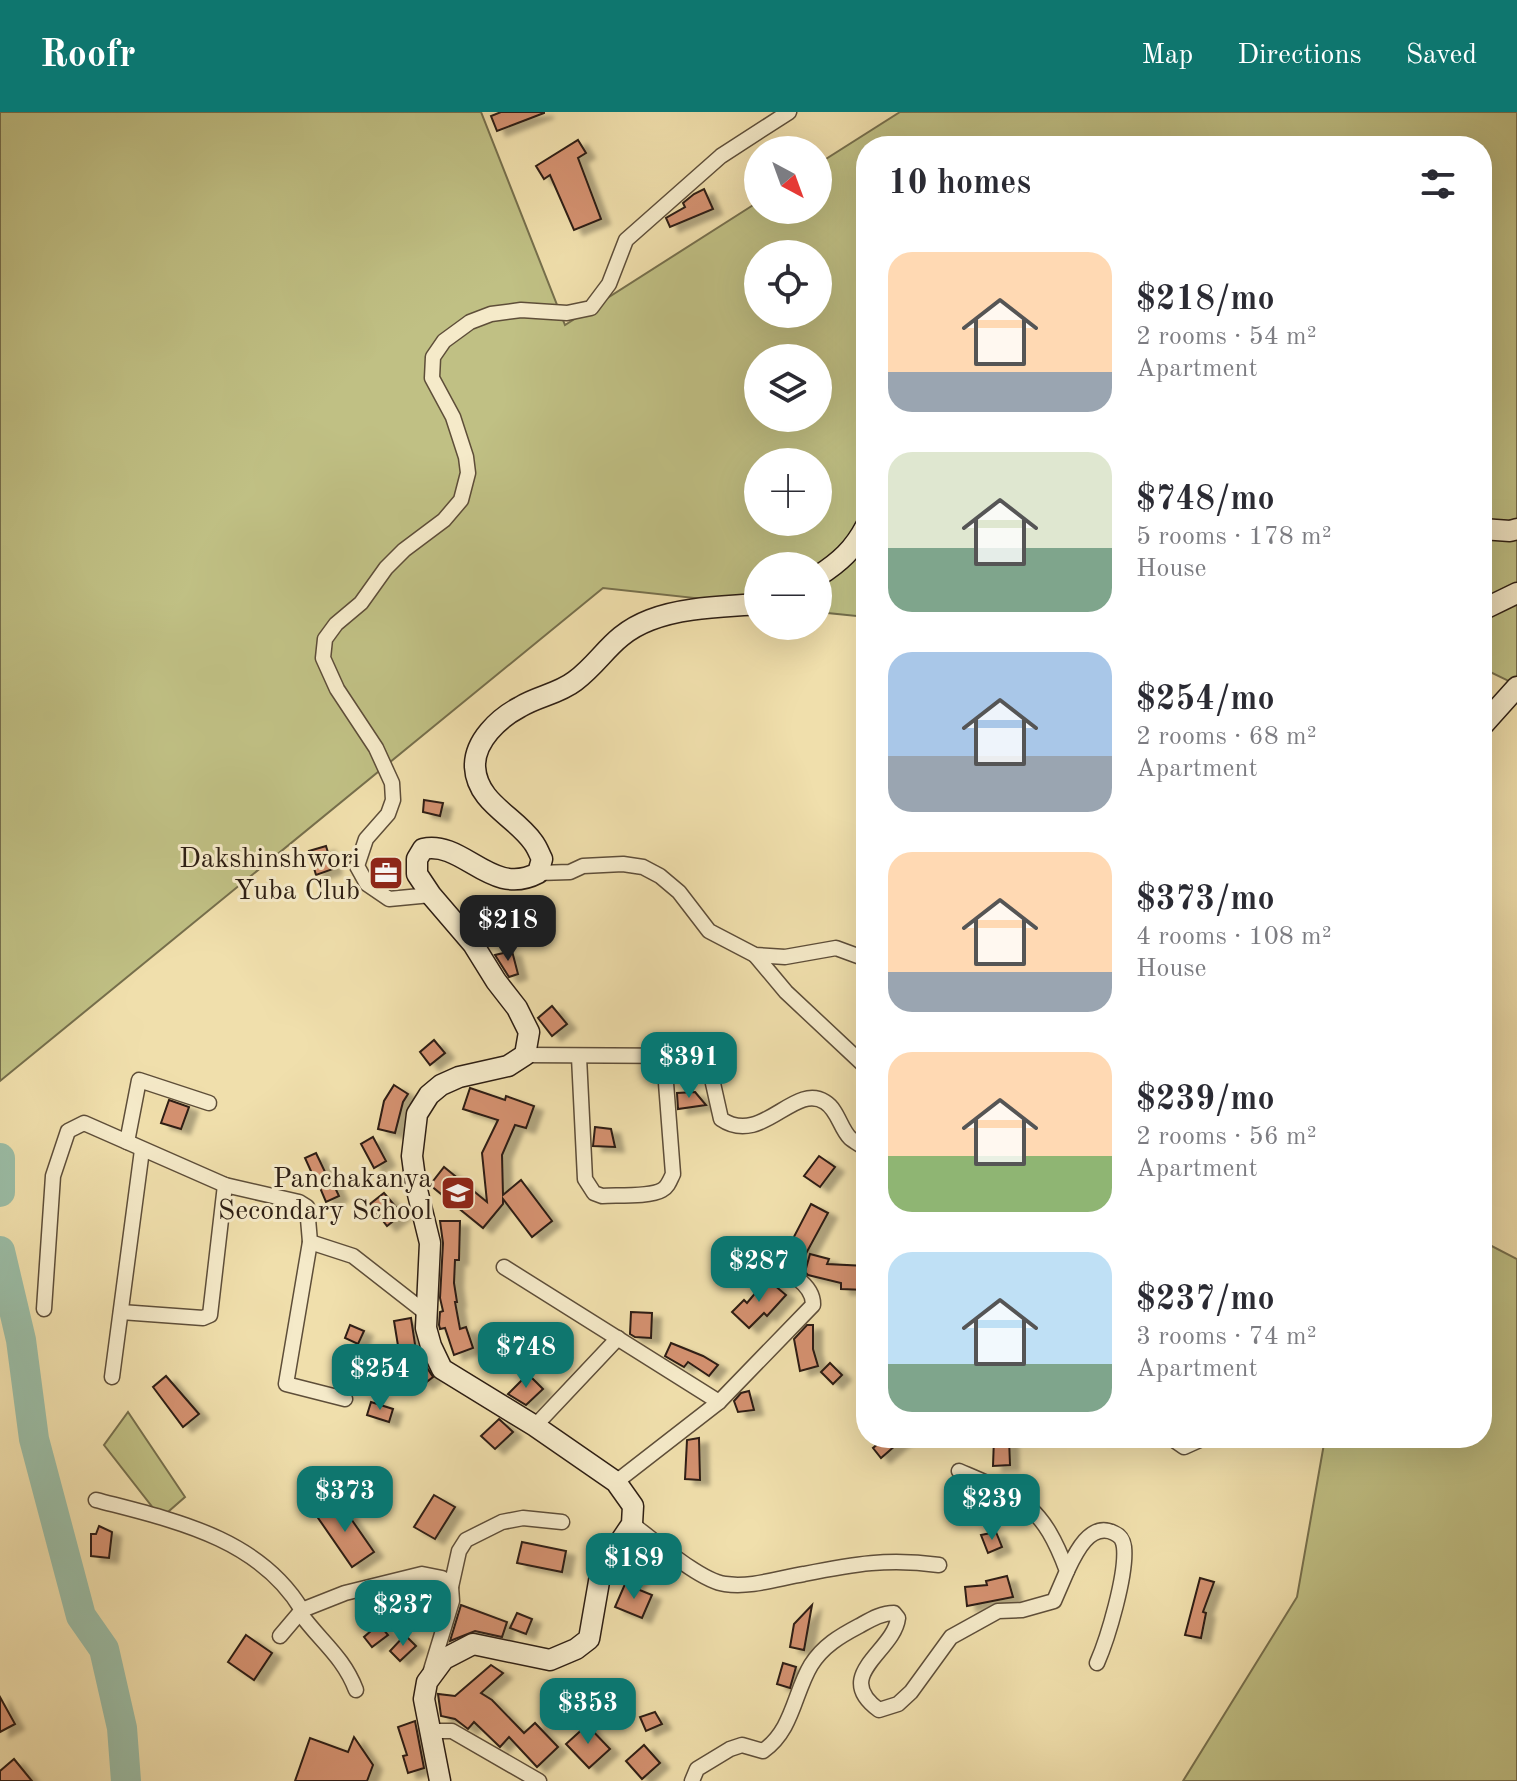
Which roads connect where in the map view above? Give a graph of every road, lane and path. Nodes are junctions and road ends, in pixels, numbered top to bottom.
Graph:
1 (789, 112) edge
2 (1517, 529) edge
3 (1492, 530) edge
4 (856, 543) edge
5 (832, 567) edge
6 (1517, 593) edge
7 (744, 605) edge
8 (1492, 605) edge
9 (1517, 687) edge
10 (1492, 715) edge
11 (538, 873) junction
12 (431, 895) junction
13 (755, 955) junction
14 (856, 955) edge
15 (525, 1055) junction
16 (579, 1057) junction
17 (664, 1057) junction
18 (856, 1058) edge
19 (209, 1103) dead end
20 (856, 1141) edge
21 (127, 1142) junction
22 (142, 1150) junction
23 (225, 1185) junction
24 (310, 1242) junction
25 (750, 1253) dead end
26 (504, 1267) dead end
27 (44, 1309) dead end
28 (121, 1312) junction
29 (426, 1313) junction
30 (618, 1338) junction
31 (112, 1377) dead end
32 (345, 1399) dead end
33 (719, 1402) junction
34 (535, 1426) junction
35 (959, 1471) dead end
36 (616, 1482) junction
37 (96, 1500) dead end
38 (562, 1522) dead end
39 (632, 1524) junction
40 (939, 1565) dead end
41 (1067, 1571) junction
42 (451, 1587) junction
43 (301, 1612) junction
44 (280, 1636) dead end
45 (1097, 1663) dead end
46 (427, 1682) junction
47 (356, 1690) dead end
48 (429, 1731) junction
49 (440, 1781) edge
50 (539, 1781) edge
51 (692, 1781) edge

1 - 12 street
2 - 3 street
4 - 5 street
6 - 8 street
7 - 11 street
9 - 10 street
11 - 12 street
11 - 13 street
12 - 15 street
13 - 14 street
13 - 18 street
15 - 16 street
15 - 29 street
16 - 17 street
16 - 17 street
17 - 20 street
19 - 21 street
21 - 22 street
21 - 27 street
22 - 23 street
22 - 28 street
23 - 24 street
23 - 28 street
24 - 29 street
24 - 32 street
25 - 33 street
26 - 30 street
28 - 31 street
29 - 34 street
30 - 33 street
30 - 34 street
33 - 36 street
34 - 36 street
35 - 41 street
36 - 39 street
37 - 43 street
38 - 42 street
39 - 40 street
39 - 46 street
41 - 45 street
41 - 51 street
42 - 43 street
42 - 46 street
43 - 44 street
43 - 47 street
46 - 48 street
48 - 49 street
48 - 50 street

